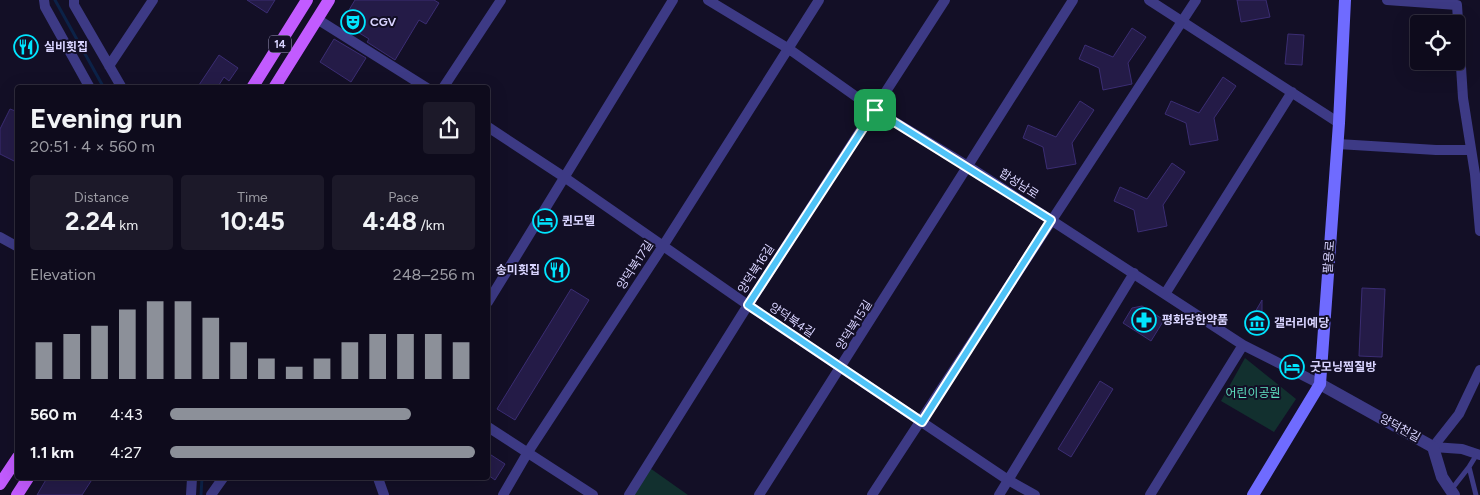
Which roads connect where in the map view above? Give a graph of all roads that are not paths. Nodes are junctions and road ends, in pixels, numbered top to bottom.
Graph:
1 (44, 0) edge
2 (74, 0) edge
3 (152, 0) edge
4 (307, 0) edge
5 (329, 0) edge
6 (501, 0) edge
7 (673, 0) edge
8 (708, 0) edge
9 (819, 0) edge
10 (945, 0) edge
11 (1073, 0) edge
12 (1149, 0) edge
13 (1196, 0) edge
14 (1345, 0) edge
15 (1388, 0) edge
16 (1457, 2) edge
17 (317, 19) junction
18 (1183, 22) junction
19 (789, 49) junction
20 (109, 66) junction
21 (88, 85) edge
22 (120, 85) edge
23 (254, 85) edge
24 (276, 85) edge
25 (422, 85) edge
26 (445, 85) edge
27 (1292, 92) junction
28 (875, 110) junction
29 (1339, 123) junction
30 (490, 128) edge
31 (1338, 144) junction
32 (1471, 150) junction
33 (968, 166) junction
34 (564, 177) junction
35 (1051, 220) junction
36 (1480, 231) edge
37 (1, 240) edge
38 (15, 246) edge
39 (663, 246) junction
40 (1134, 273) junction
41 (1165, 294) junction
42 (490, 299) edge
43 (748, 305) junction
44 (1243, 345) junction
45 (841, 368) junction
46 (1480, 373) edge
47 (1320, 384) junction
48 (922, 422) junction
49 (490, 428) edge
50 (1433, 447) junction
51 (528, 452) junction
52 (1479, 454) edge
53 (15, 462) edge
54 (1469, 466) junction
55 (27, 480) edge
56 (192, 480) edge
57 (380, 480) edge
58 (1008, 480) junction
59 (0, 484) edge
60 (1452, 492) edge
61 (16, 495) edge
62 (191, 495) edge
63 (384, 495) edge
64 (503, 495) edge
65 (593, 495) edge
66 (629, 495) edge
67 (759, 495) edge
68 (872, 495) edge
69 (999, 495) edge
70 (1035, 495) edge
71 (1150, 495) edge
72 (1253, 495) edge
73 (1476, 495) edge

1 - 21 street
2 - 20 street
3 - 20 street
4 - 23 main road, 14
5 - 17 main road, 14
6 - 26 street
7 - 34 street
8 - 19 street, 합성남로
9 - 19 street, 양덕북17길
10 - 28 street, 양덕북16길
11 - 33 street, 양덕북15길
12 - 18 street
13 - 18 street
14 - 29 main road, 팔용로
15 - 16 street
16 - 32 street
17 - 24 main road, 14
17 - 25 street
18 - 27 street
18 - 35 street
19 - 28 street, 합성남로
19 - 39 street, 양덕북17길
20 - 22 street
27 - 29 street
27 - 41 street
28 - 33 street, 합성남로
28 - 43 street, 양덕북16길
29 - 31 main road, 팔용로
30 - 34 street, 양덕북4길
31 - 32 street
31 - 47 main road, 팔용로
32 - 36 street
33 - 35 street, 합성남로
33 - 45 street, 양덕북15길
34 - 39 street, 양덕북4길
34 - 42 street
35 - 40 street, 합성남로
35 - 48 street
37 - 38 street
39 - 43 street, 양덕북4길
39 - 51 street, 양덕북17길
40 - 41 street, 합성남로
40 - 58 street
41 - 44 street, 합성남로
43 - 45 street, 양덕북4길
43 - 66 street, 양덕북16길
44 - 47 street, 합성남로
44 - 71 street
45 - 48 street, 양덕북4길
45 - 67 street, 양덕북15길
46 - 50 street
47 - 50 street, 양덕천길
47 - 72 main road, 팔용로
48 - 58 street, 양덕북4길
48 - 68 street
49 - 51 street
50 - 52 street
50 - 60 street, 양덕천길
51 - 64 street, 양덕북17길
51 - 65 street
52 - 54 lane
53 - 59 main road
54 - 60 lane
54 - 73 lane
55 - 61 main road
56 - 62 street
57 - 63 street
58 - 69 street
58 - 70 street, 양덕북4길

